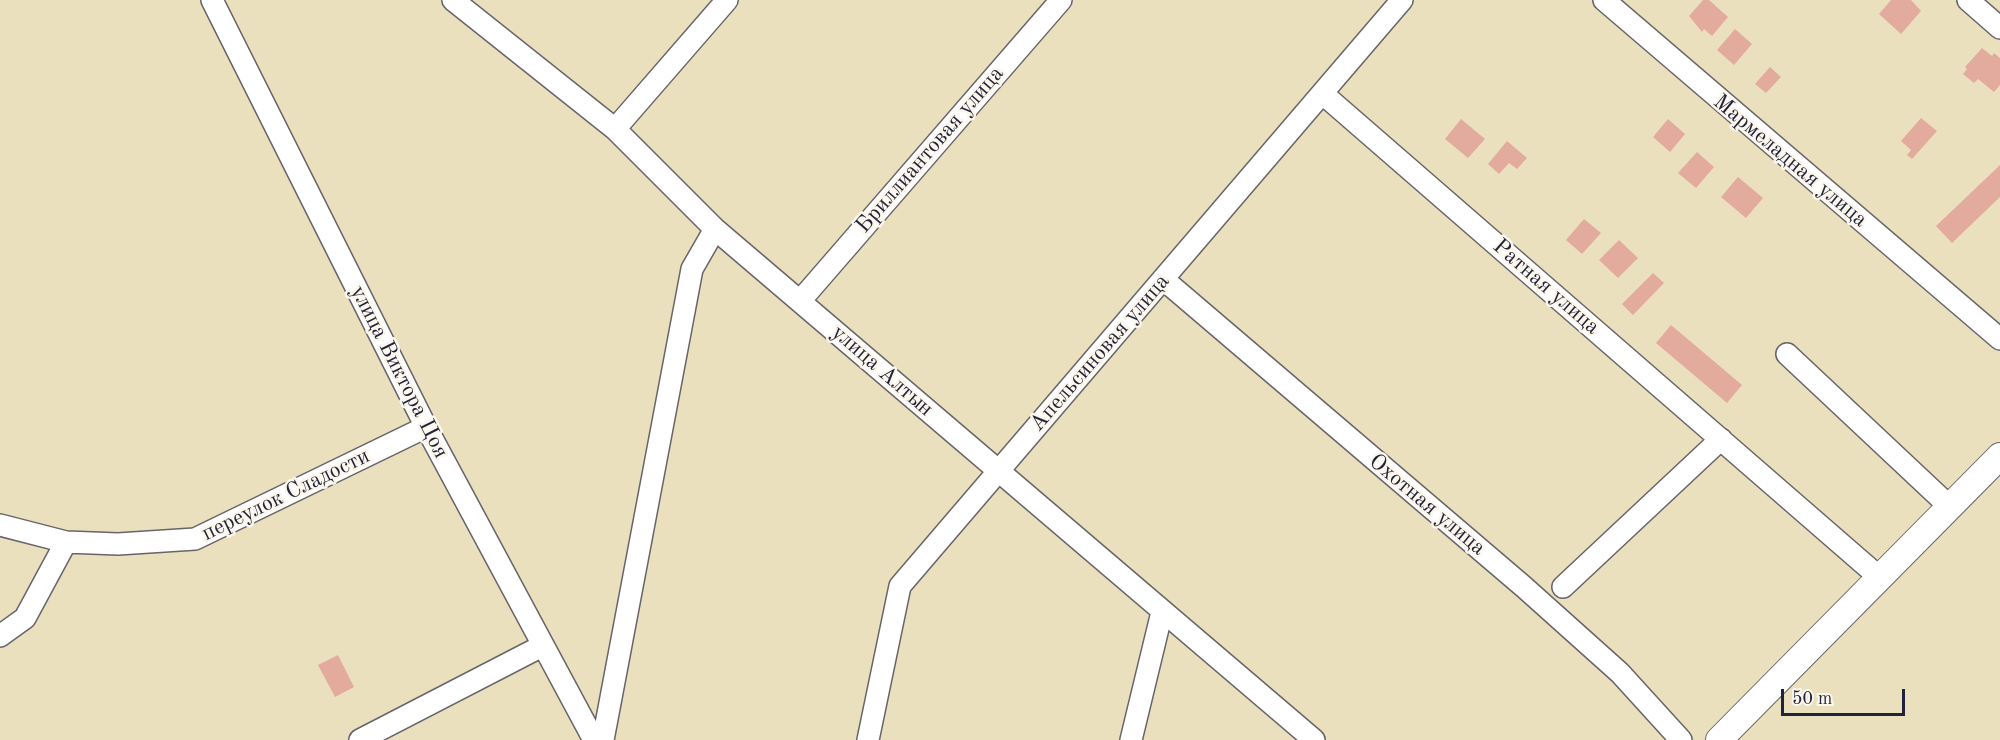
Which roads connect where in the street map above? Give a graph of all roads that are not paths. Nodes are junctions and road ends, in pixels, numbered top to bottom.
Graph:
1 (212, 0) edge
2 (453, 0) edge
3 (727, 0) edge
4 (1061, 0) edge
5 (1402, 0) edge
6 (1604, 0) edge
7 (1968, 0) edge
8 (2000, 28) edge
9 (1323, 94) junction
10 (615, 129) junction
11 (715, 229) junction
12 (1163, 279) junction
13 (800, 301) junction
14 (2000, 339) edge
15 (1787, 354) dead end
16 (426, 428) junction
17 (1721, 439) junction
18 (2000, 456) edge
19 (998, 471) junction
20 (1950, 507) junction
21 (0, 525) edge
22 (66, 542) junction
23 (1879, 577) junction
24 (1563, 587) dead end
25 (1162, 612) junction
26 (0, 636) edge
27 (542, 646) junction
28 (360, 740) edge
29 (594, 740) edge
30 (603, 740) edge
31 (868, 740) edge
32 (1131, 740) edge
33 (1314, 740) edge
34 (1681, 740) edge
35 (1719, 740) edge

1 - 16 street, улица Виктора Цоя
2 - 10 street, улица Алтын
3 - 10 street
4 - 13 street, Бриллиантовая улица
5 - 9 street, Апельсиновая улица
6 - 14 street, Мармеладная улица
7 - 8 street
9 - 12 street, Апельсиновая улица
9 - 17 street, Ратная улица
10 - 11 street, улица Алтын
11 - 13 street, улица Алтын
11 - 30 street
12 - 19 street, Апельсиновая улица
12 - 34 street, Охотная улица
13 - 19 street, улица Алтын
15 - 20 street
16 - 22 street, переулок Сладости
16 - 27 street, улица Виктора Цоя
17 - 23 street, Ратная улица
17 - 24 street
18 - 20 main road
19 - 25 street, улица Алтын
19 - 31 street, Апельсиновая улица
20 - 23 main road
21 - 22 street, переулок Сладости
22 - 26 street
23 - 35 main road
25 - 32 street
25 - 33 street, улица Алтын
27 - 28 street
27 - 29 street, улица Виктора Цоя

